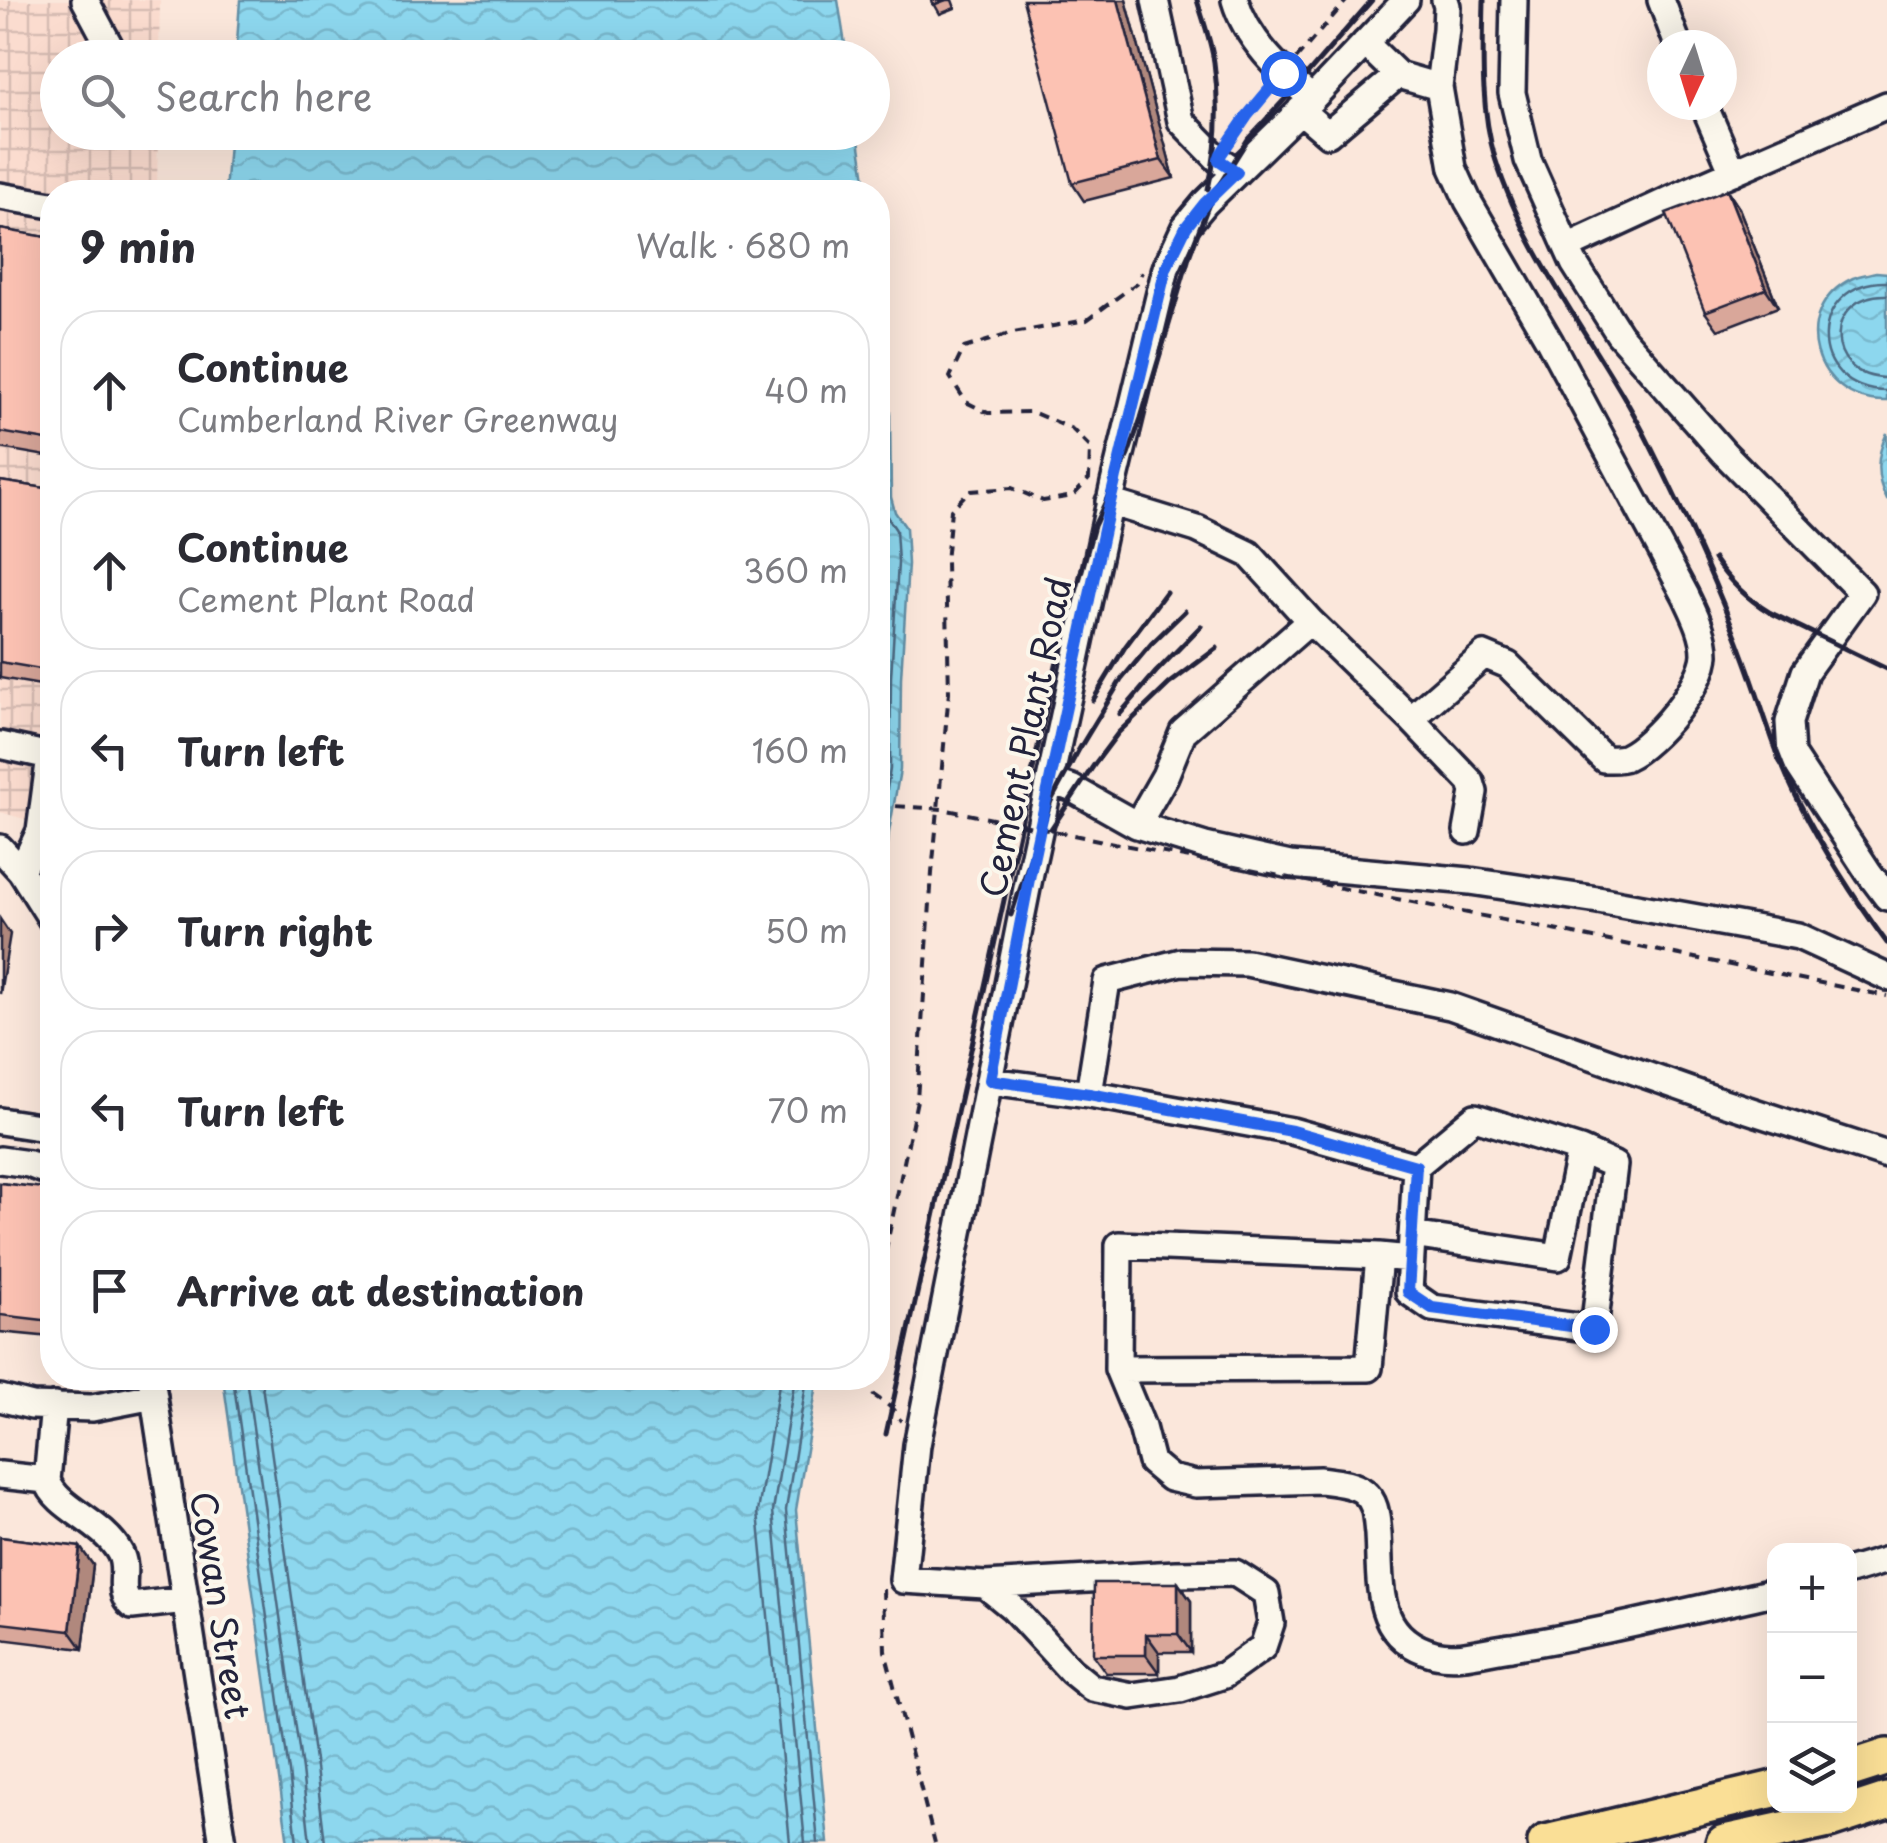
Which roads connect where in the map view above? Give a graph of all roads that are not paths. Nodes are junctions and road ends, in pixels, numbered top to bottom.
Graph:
1 (86, 0) edge
2 (1154, 0) edge
3 (1234, 0) edge
4 (1406, 0) edge
5 (1444, 0) edge
6 (1514, 0) edge
7 (1660, 0) edge
8 (1672, 30) edge
9 (107, 40) edge
10 (1365, 43) junction
11 (1398, 75) junction
12 (1440, 87) junction
13 (1306, 104) junction
14 (1887, 106) edge
15 (1710, 120) edge
16 (1228, 166) junction
17 (1733, 172) junction
18 (0, 196) edge
19 (40, 203) edge
20 (1567, 247) junction
21 (1110, 502) junction
22 (1310, 620) junction
23 (1412, 719) junction
24 (0, 745) edge
25 (40, 754) edge
26 (1050, 782) junction
27 (1136, 825) junction
28 (40, 830) edge
29 (1467, 831) dead end
30 (0, 848) edge
31 (22, 871) junction
32 (1887, 897) edge
33 (40, 900) edge
34 (1887, 977) edge
35 (990, 1080) junction
36 (1089, 1094) junction
37 (0, 1121) edge
38 (40, 1127) edge
39 (1580, 1150) junction
40 (1887, 1155) edge
41 (0, 1160) edge
42 (1416, 1166) junction
43 (40, 1168) edge
44 (1411, 1247) junction
45 (1379, 1256) junction
46 (1118, 1369) junction
47 (144, 1390) edge
48 (153, 1390) edge
49 (0, 1398) edge
50 (54, 1406) junction
51 (0, 1474) edge
52 (46, 1480) junction
53 (1887, 1560) edge
54 (1857, 1569) edge
55 (985, 1585) junction
56 (1767, 1594) edge
57 (186, 1600) junction
58 (1887, 1756) edge
59 (1857, 1767) edge
60 (1767, 1791) edge
61 (1887, 1801) edge
62 (223, 1843) edge
63 (1546, 1843) edge
64 (1724, 1843) edge

1 - 9 street
2 - 16 street
3 - 13 street
4 - 10 street, Cement Plant Road
5 - 12 street
6 - 20 street
7 - 8 street
10 - 11 street
10 - 13 street, Cement Plant Road
11 - 12 street
11 - 13 street
12 - 23 street
13 - 16 street, Cement Plant Road
14 - 17 street
15 - 17 street
16 - 21 street, Cement Plant Road
17 - 20 street
18 - 19 street
20 - 32 street
21 - 22 street
21 - 26 street, Cement Plant Road
22 - 23 street
22 - 27 street
23 - 29 street
24 - 25 street
26 - 27 street
26 - 35 street, Cement Plant Road
27 - 34 street
28 - 31 street
30 - 31 street
31 - 33 street
35 - 36 street
35 - 55 street, Cement Plant Road
36 - 40 street
36 - 42 street
37 - 38 street
39 - 42 street
39 - 44 street
39 - 44 street
41 - 43 street
42 - 44 street
44 - 45 street
45 - 46 street
45 - 46 street
46 - 56 street
47 - 50 street
48 - 57 street, Cowan Street
49 - 50 street
50 - 52 street
51 - 52 street
52 - 57 street
53 - 54 street
55 - 55 street
57 - 62 street, Cowan Street
58 - 59 highway
60 - 63 highway
61 - 64 highway

